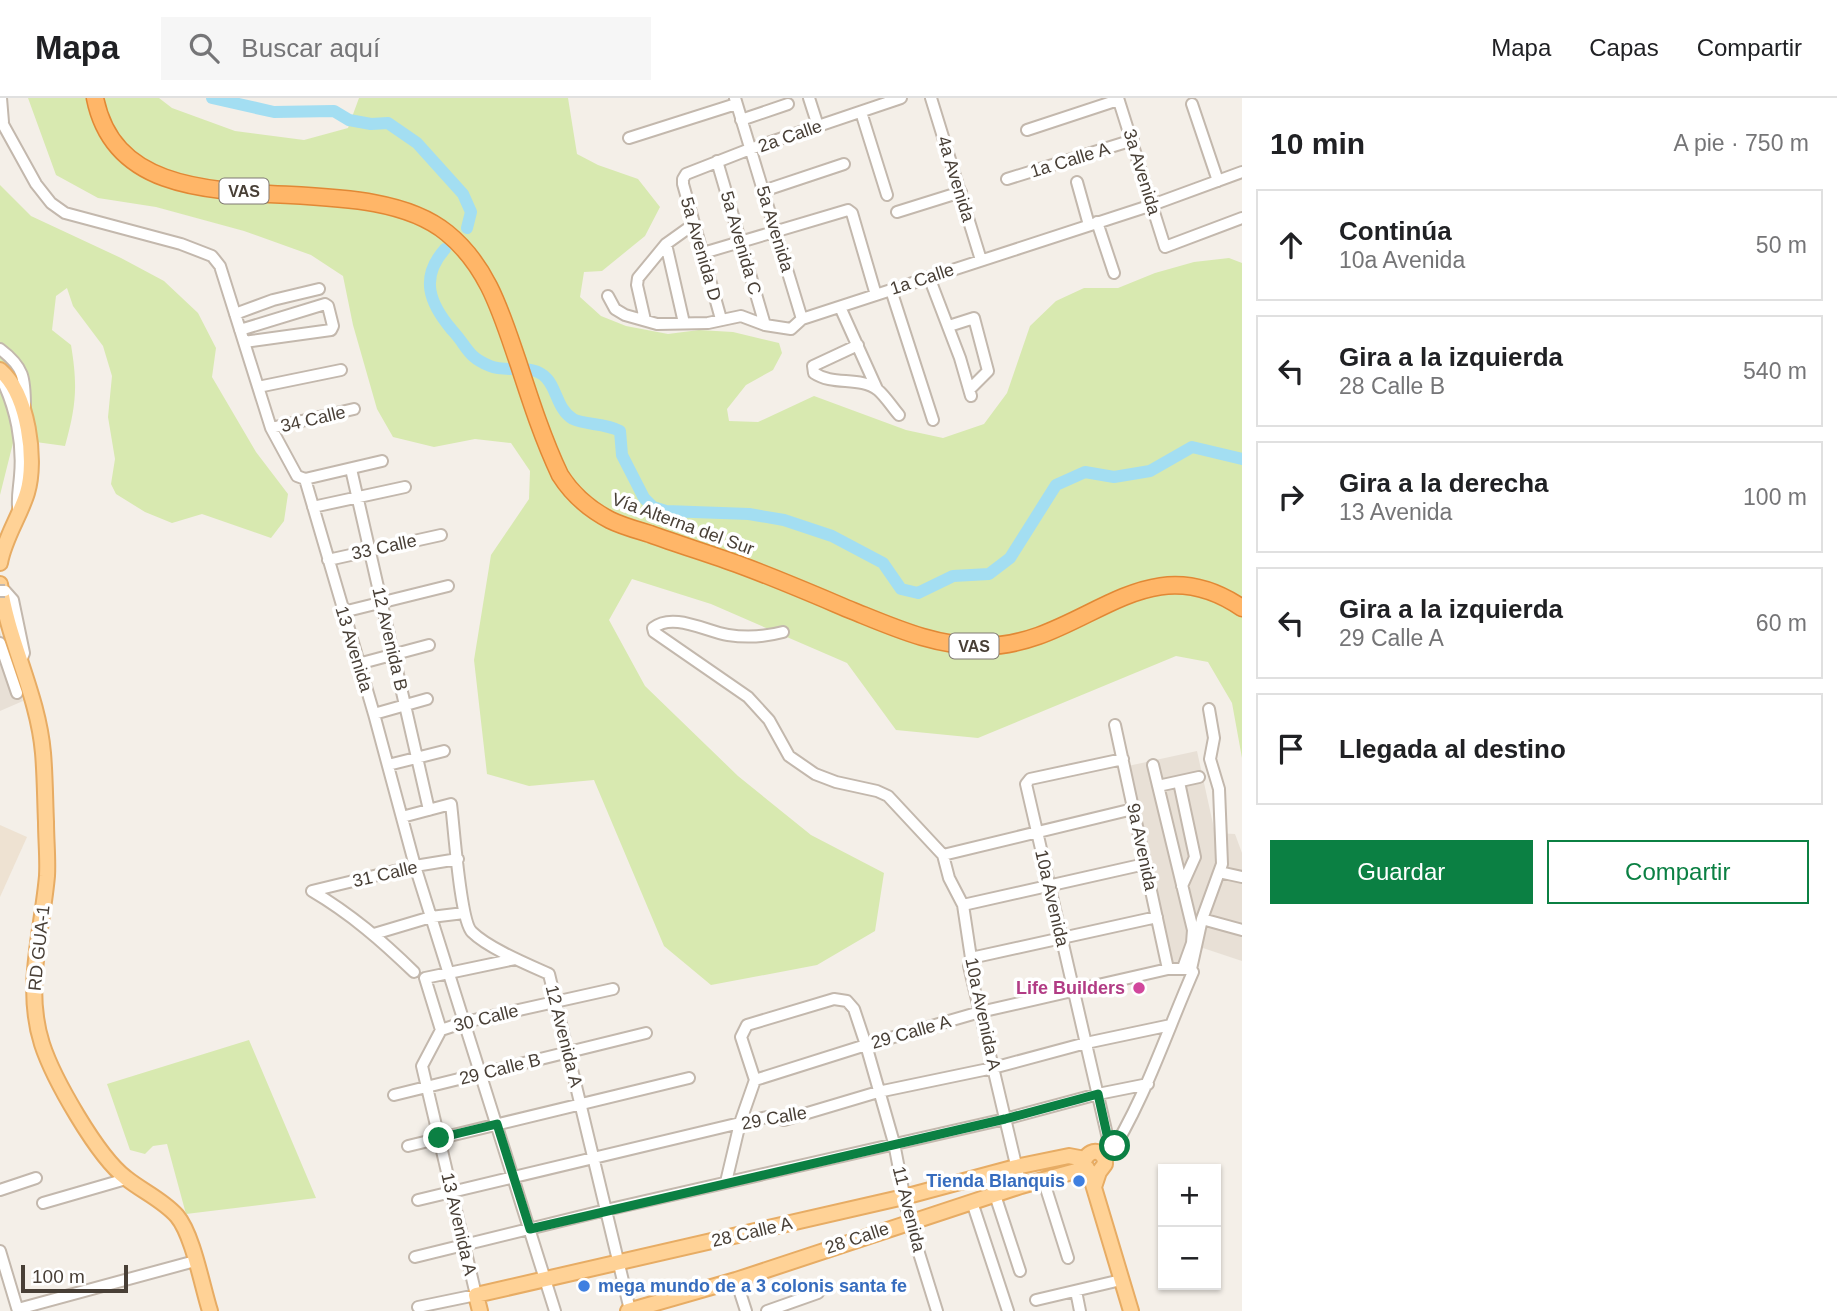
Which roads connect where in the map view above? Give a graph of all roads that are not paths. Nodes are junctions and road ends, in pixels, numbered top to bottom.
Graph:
1 (1, 98) edge
2 (95, 98) edge
3 (105, 98) edge
4 (809, 98) edge
5 (901, 98) edge
6 (931, 98) edge
7 (1118, 99) edge
8 (736, 101) edge
9 (788, 104) dead end
10 (1192, 104) dead end
11 (861, 111) junction
12 (741, 120) junction
13 (2, 121) edge
14 (818, 126) junction
15 (1027, 130) dead end
16 (629, 138) dead end
17 (1133, 140) junction
18 (750, 149) junction
19 (717, 161) junction
20 (844, 164) dead end
21 (1242, 172) edge
22 (683, 179) joint
23 (1007, 179) dead end
24 (1077, 181) dead end
25 (1218, 181) junction
26 (763, 191) junction
27 (961, 192) junction
28 (887, 195) dead end
29 (1152, 205) junction
30 (897, 212) dead end
31 (434, 218) junction
32 (1242, 218) edge
33 (694, 223) junction
34 (1093, 224) junction
35 (775, 231) junction
36 (740, 242) junction
37 (666, 244) junction
38 (703, 253) junction
39 (981, 260) junction
40 (1114, 273) dead end
41 (929, 277) junction
42 (319, 289) dead end
43 (891, 290) junction
44 (876, 295) junction
45 (608, 296) dead end
46 (840, 307) junction
47 (235, 314) junction
48 (721, 319) junction
49 (802, 319) junction
50 (645, 320) junction
51 (684, 323) junction
52 (765, 325) junction
53 (949, 326) junction
54 (240, 330) junction
55 (244, 342) junction
56 (858, 345) junction
57 (16, 363) junction
58 (2, 365) edge
59 (341, 370) dead end
60 (258, 387) junction
61 (877, 389) junction
62 (354, 409) dead end
63 (899, 415) dead end
64 (24, 417) junction
65 (933, 420) dead end
66 (271, 428) junction
67 (382, 461) dead end
68 (351, 469) junction
69 (304, 479) junction
70 (405, 487) dead end
71 (358, 497) junction
72 (313, 507) junction
73 (19, 514) junction
74 (441, 535) dead end
75 (371, 549) junction
76 (707, 550) junction
77 (328, 560) junction
78 (0, 563) edge
79 (448, 586) dead end
80 (2, 588) edge
81 (1242, 598) edge
82 (380, 603) junction
83 (1242, 608) edge
84 (0, 612) edge
85 (343, 612) junction
86 (10, 628) junction
87 (783, 632) dead end
88 (0, 643) edge
89 (429, 645) dead end
90 (393, 654) junction
91 (21, 661) junction
92 (358, 664) junction
93 (17, 693) dead end
94 (427, 699) dead end
95 (406, 705) junction
96 (1209, 709) dead end
97 (374, 714) junction
98 (1115, 725) dead end
99 (444, 751) dead end
100 (418, 757) junction
101 (1123, 759) junction
102 (388, 765) junction
103 (1153, 765) dead end
104 (1199, 778) dead end
105 (1179, 782) junction
106 (1158, 786) junction
107 (1133, 809) junction
108 (429, 810) junction
109 (402, 817) junction
110 (1037, 832) junction
111 (943, 855) junction
112 (458, 859) junction
113 (1145, 864) junction
114 (415, 866) junction
115 (1219, 872) junction
116 (1242, 877) edge
117 (1049, 886) junction
118 (1182, 886) junction
119 (963, 905) junction
120 (464, 913) junction
121 (431, 917) junction
122 (1157, 917) junction
123 (1202, 919) junction
124 (1242, 930) edge
125 (374, 934) junction
126 (1061, 938) junction
127 (971, 958) junction
128 (515, 959) junction
129 (1168, 969) junction
130 (1189, 969) junction
131 (449, 971) junction
132 (419, 975) junction
133 (613, 989) dead end
134 (1073, 990) junction
135 (556, 1001) junction
136 (980, 1012) junction
137 (465, 1022) junction
138 (1171, 1025) junction
139 (440, 1030) junction
140 (646, 1033) dead end
141 (1086, 1043) junction
142 (866, 1045) junction
143 (569, 1052) junction
144 (993, 1068) junction
145 (480, 1074) junction
146 (689, 1078) dead end
147 (755, 1080) junction
148 (1148, 1084) junction
149 (427, 1088) junction
150 (878, 1092) junction
151 (1098, 1094) junction
152 (394, 1095) dead end
153 (581, 1104) junction
154 (1005, 1119) junction
155 (740, 1123) junction
156 (497, 1124) junction
157 (439, 1138) junction
158 (1112, 1142) junction
159 (894, 1143) junction
160 (408, 1146) dead end
161 (594, 1158) junction
162 (1094, 1164) junction
163 (1016, 1167) junction
164 (36, 1178) dead end
165 (513, 1178) junction
166 (126, 1179) junction
167 (1043, 1179) junction
168 (726, 1182) junction
169 (1021, 1186) junction
170 (0, 1190) edge
171 (452, 1191) junction
172 (995, 1195) junction
173 (904, 1197) junction
174 (418, 1200) dead end
175 (972, 1202) junction
176 (43, 1203) dead end
177 (606, 1210) junction
178 (909, 1221) junction
179 (530, 1229) junction
180 (464, 1245) junction
181 (1, 1256) edge
182 (415, 1257) dead end
183 (1068, 1258) dead end
184 (195, 1261) junction
185 (619, 1263) junction
186 (1020, 1270) dead end
187 (546, 1280) junction
188 (736, 1280) junction
189 (1122, 1280) junction
190 (1076, 1291) junction
191 (818, 1293) dead end
192 (476, 1295) junction
193 (1036, 1300) dead end
194 (418, 1307) dead end
195 (18, 1310) edge
196 (210, 1311) edge
197 (480, 1311) edge
198 (555, 1311) edge
199 (629, 1311) edge
200 (746, 1311) edge
201 (767, 1311) edge
202 (937, 1311) edge
203 (1008, 1311) edge
204 (1080, 1311) edge
205 (1131, 1311) edge

1 - 13 street
2 - 31 highway, Vía Alterna del Sur / VAS
3 - 31 highway, Vía Alterna del Sur / VAS
4 - 14 street
5 - 11 street, 2a Calle
6 - 27 street, 4a Avenida
7 - 15 street
7 - 17 street, 3a Avenida
8 - 12 street, 5a Avenida
8 - 16 street
9 - 12 street
10 - 25 street
11 - 14 street, 2a Calle
11 - 28 street
12 - 18 street, 5a Avenida
13 - 47 street, 13 Avenida
14 - 18 street, 2a Calle
17 - 23 street, 1a Calle A
17 - 29 street, 3a Avenida
18 - 19 street, 2a Calle
18 - 26 street, 5a Avenida
19 - 22 street, 2a Calle
19 - 36 street, 5a Avenida C
20 - 26 street
21 - 25 street, 1a Calle
22 - 33 street, 5a Avenida D
24 - 34 street
25 - 29 street, 1a Calle
26 - 35 street, 5a Avenida
27 - 30 street
27 - 39 street, 4a Avenida
29 - 32 street, 3a Avenida
29 - 34 street, 1a Calle
31 - 76 highway, Vía Alterna del Sur / VAS
33 - 37 street
33 - 38 street, 5a Avenida D
34 - 39 street, 1a Calle
34 - 40 street
35 - 36 street
35 - 44 street
35 - 49 street, 5a Avenida
36 - 38 street
36 - 52 street, 5a Avenida C
37 - 50 street
37 - 51 street
38 - 48 street, 5a Avenida D
39 - 41 street, 1a Calle
41 - 43 street, 1a Calle
41 - 53 street
42 - 47 street
43 - 44 street, 1a Calle
43 - 65 street
44 - 46 street, 1a Calle
45 - 50 street, 1a Calle
46 - 49 street, 1a Calle
46 - 56 street
47 - 54 street, 13 Avenida
48 - 51 street, 1a Calle
48 - 52 street, 1a Calle
49 - 52 street, 1a Calle
50 - 51 street, 1a Calle
53 - 53 street
54 - 55 street, 13 Avenida
54 - 55 street
55 - 60 street, 13 Avenida
56 - 61 street
56 - 61 street
57 - 58 street
57 - 58 street
57 - 64 street
58 - 64 main road
58 - 73 street
59 - 60 street
60 - 66 street, 13 Avenida
61 - 63 street
62 - 66 street, 34 Calle
64 - 73 main road
66 - 69 street, 13 Avenida
67 - 68 street
68 - 69 street
68 - 71 street, 12 Avenida B
69 - 72 street, 13 Avenida
70 - 71 street
71 - 72 street
71 - 75 street, 12 Avenida B
72 - 77 street, 13 Avenida
73 - 78 main road
74 - 75 street, 33 Calle
75 - 77 street, 33 Calle
75 - 82 street, 12 Avenida B
76 - 81 highway, Vía Alterna del Sur / VAS
76 - 83 highway, Vía Alterna del Sur / VAS
77 - 85 street, 13 Avenida
79 - 82 street
80 - 86 main road, RD GUA-1
80 - 91 street
82 - 85 street
82 - 90 street, 12 Avenida B
84 - 86 street
85 - 92 street, 13 Avenida
86 - 91 main road, RD GUA-1
87 - 111 street, 10a Avenida A
88 - 93 street
89 - 90 street
90 - 92 street
90 - 95 street, 12 Avenida B
91 - 166 main road, RD GUA-1
92 - 97 street, 13 Avenida
94 - 95 street
95 - 97 street
95 - 100 street, 12 Avenida B
96 - 115 street
97 - 102 street, 13 Avenida
98 - 101 street, 9a Avenida
99 - 100 street
100 - 102 street
100 - 108 street, 12 Avenida B
101 - 107 street, 9a Avenida
101 - 110 street, 10a Avenida
102 - 109 street, 13 Avenida
103 - 106 street
104 - 105 street
105 - 106 street
105 - 118 street
106 - 118 street
107 - 110 street
107 - 113 street, 9a Avenida
108 - 109 street
108 - 112 street, 12 Avenida A
109 - 114 street, 13 Avenida
110 - 111 street
110 - 117 street, 10a Avenida
111 - 119 street, 10a Avenida A
112 - 114 street, 31 Calle
112 - 120 street, 12 Avenida A
113 - 117 street
113 - 122 street, 9a Avenida
114 - 121 street, 13 Avenida
114 - 125 street, 31 Calle
115 - 116 street
115 - 123 street
117 - 119 street
117 - 126 street, 10a Avenida
118 - 130 street
119 - 127 street, 10a Avenida A
120 - 121 street
120 - 128 street, 12 Avenida A
121 - 125 street
121 - 131 street, 13 Avenida
122 - 126 street
122 - 129 street, 9a Avenida
123 - 124 street
123 - 130 street
125 - 132 street
126 - 127 street
126 - 134 street, 10a Avenida
127 - 136 street, 10a Avenida A
128 - 131 street
128 - 135 street, 12 Avenida A
129 - 130 street, 29 Calle A
129 - 134 street, 29 Calle A
130 - 138 street
131 - 132 street
131 - 137 street, 13 Avenida
132 - 139 street
133 - 135 street, 30 Calle
134 - 136 street, 29 Calle A
134 - 141 street, 10a Avenida
135 - 137 street, 30 Calle
135 - 143 street, 12 Avenida A
136 - 142 street, 29 Calle A
136 - 144 street, 10a Avenida A
137 - 139 street, 30 Calle
137 - 145 street, 13 Avenida
138 - 141 street, 29 Calle
138 - 148 street
139 - 149 street, 13 Avenida A
140 - 143 street, 29 Calle B
141 - 144 street, 29 Calle
141 - 151 street, 10a Avenida
142 - 147 street, 29 Calle A
142 - 147 street, 11 Avenida
142 - 150 street, 11 Avenida
143 - 145 street, 29 Calle B
143 - 153 street, 12 Avenida A
144 - 150 street, 29 Calle
144 - 154 street, 10a Avenida A
145 - 149 street, 29 Calle B
145 - 156 street, 13 Avenida
146 - 153 street
147 - 155 street
148 - 151 street
148 - 158 street
149 - 152 street, 29 Calle B
149 - 157 street, 13 Avenida A
150 - 155 street, 29 Calle
150 - 159 street, 11 Avenida
151 - 154 street
151 - 158 street, 10a Avenida
153 - 156 street
153 - 161 street, 12 Avenida A
154 - 159 street
154 - 163 street, 10a Avenida A
155 - 161 street, 29 Calle
155 - 168 street
156 - 157 street
156 - 165 street, 13 Avenida
157 - 160 street
157 - 171 street, 13 Avenida A
158 - 162 street
159 - 168 street
159 - 173 street, 11 Avenida
161 - 165 street, 29 Calle
161 - 177 street, 12 Avenida A
162 - 163 main road, 28 Calle A
162 - 167 main road, 28 Calle
162 - 189 main road
163 - 169 street, 10a Avenida A
163 - 173 main road, 28 Calle A
164 - 170 street
165 - 171 street, 29 Calle
165 - 179 street, 13 Avenida
166 - 176 street
166 - 184 main road, RD GUA-1
167 - 169 main road, 28 Calle
167 - 183 street
168 - 177 street
169 - 172 main road, 28 Calle
171 - 174 street, 29 Calle
171 - 180 street, 13 Avenida A
172 - 175 main road, 28 Calle
172 - 186 street
173 - 178 street, 11 Avenida
173 - 185 main road, 28 Calle A
175 - 178 main road, 28 Calle
175 - 203 street
177 - 179 street
177 - 185 street, 12 Avenida A
178 - 188 main road, 28 Calle
178 - 202 street, 11 Avenida
179 - 180 street
179 - 187 street, 13 Avenida
180 - 182 street
180 - 192 street, 13 Avenida A
181 - 195 street
184 - 195 street
184 - 196 main road, RD GUA-1
185 - 187 main road, 28 Calle A
185 - 199 street, 12 Avenida A
187 - 192 main road, 28 Calle A
187 - 198 street, 13 Avenida
188 - 199 main road, 28 Calle
188 - 200 street
189 - 190 street
189 - 205 main road
190 - 193 street
190 - 204 street
191 - 201 street
192 - 194 street, 28 Calle A
192 - 197 main road, 13 Avenida A

